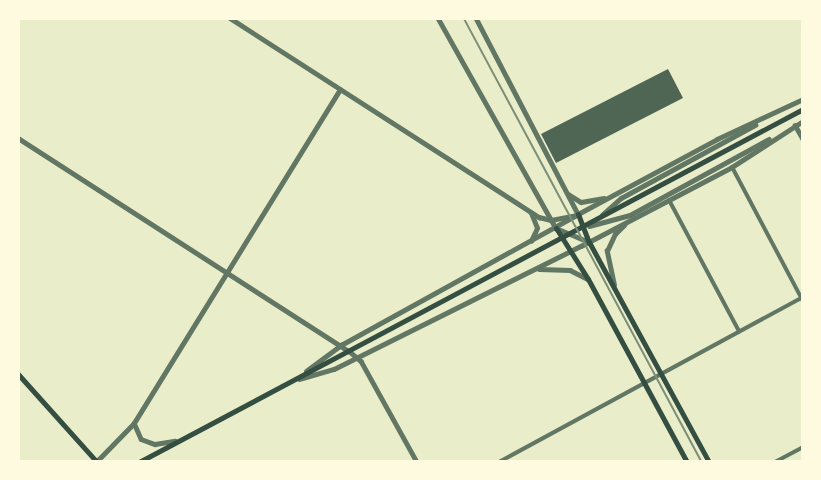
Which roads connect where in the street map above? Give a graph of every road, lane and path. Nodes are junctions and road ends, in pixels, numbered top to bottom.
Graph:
1 (230, 18) edge
2 (438, 18) edge
3 (476, 18) edge
4 (340, 89) junction
5 (803, 99) edge
6 (787, 108) junction
7 (803, 109) edge
8 (803, 121) edge
9 (796, 125) junction
10 (18, 138) edge
11 (803, 139) edge
12 (732, 168) junction
13 (621, 191) junction
14 (566, 192) junction
15 (669, 200) junction
16 (530, 211) junction
17 (578, 214) junction
18 (551, 220) junction
19 (628, 221) junction
20 (589, 226) junction
21 (556, 228) junction
22 (589, 242) junction
23 (526, 245) junction
24 (570, 251) junction
25 (231, 271) junction
26 (525, 274) junction
27 (588, 279) junction
28 (616, 293) junction
29 (802, 299) edge
30 (739, 332) junction
31 (341, 345) junction
32 (349, 351) junction
33 (356, 358) junction
34 (18, 374) edge
35 (662, 374) junction
36 (297, 379) junction
37 (645, 383) junction
38 (134, 423) junction
39 (181, 440) junction
40 (803, 447) edge
41 (96, 462) edge
42 (139, 462) edge
43 (417, 462) edge
44 (499, 462) edge
45 (687, 462) edge
46 (709, 462) edge
47 (775, 462) edge

1 - 4 street
2 - 18 street
3 - 14 street
4 - 16 street
4 - 25 street
5 - 6 street
6 - 13 street
6 - 20 street
7 - 20 main road
8 - 9 street
9 - 11 street
9 - 12 street
9 - 20 street
10 - 25 street
12 - 15 street
12 - 29 street
13 - 14 street
13 - 17 street
14 - 17 street
15 - 19 street
15 - 30 street
16 - 18 street
16 - 23 street
17 - 18 street
17 - 21 street
17 - 22 main road
18 - 21 street
19 - 22 street
19 - 28 street
20 - 32 main road
21 - 22 street
21 - 23 street
21 - 24 main road
22 - 24 street
22 - 28 main road
23 - 31 street
24 - 26 street
24 - 27 main road
25 - 31 street
25 - 38 street
26 - 27 street
26 - 33 street
27 - 37 main road
28 - 35 main road
29 - 30 street
30 - 35 street
31 - 32 street
31 - 36 street
32 - 33 street
32 - 36 main road
33 - 36 street
33 - 43 street
34 - 41 main road
35 - 37 street
35 - 46 main road
36 - 39 main road
37 - 44 street
37 - 45 main road
38 - 39 street
38 - 41 street
39 - 42 main road
40 - 47 street

